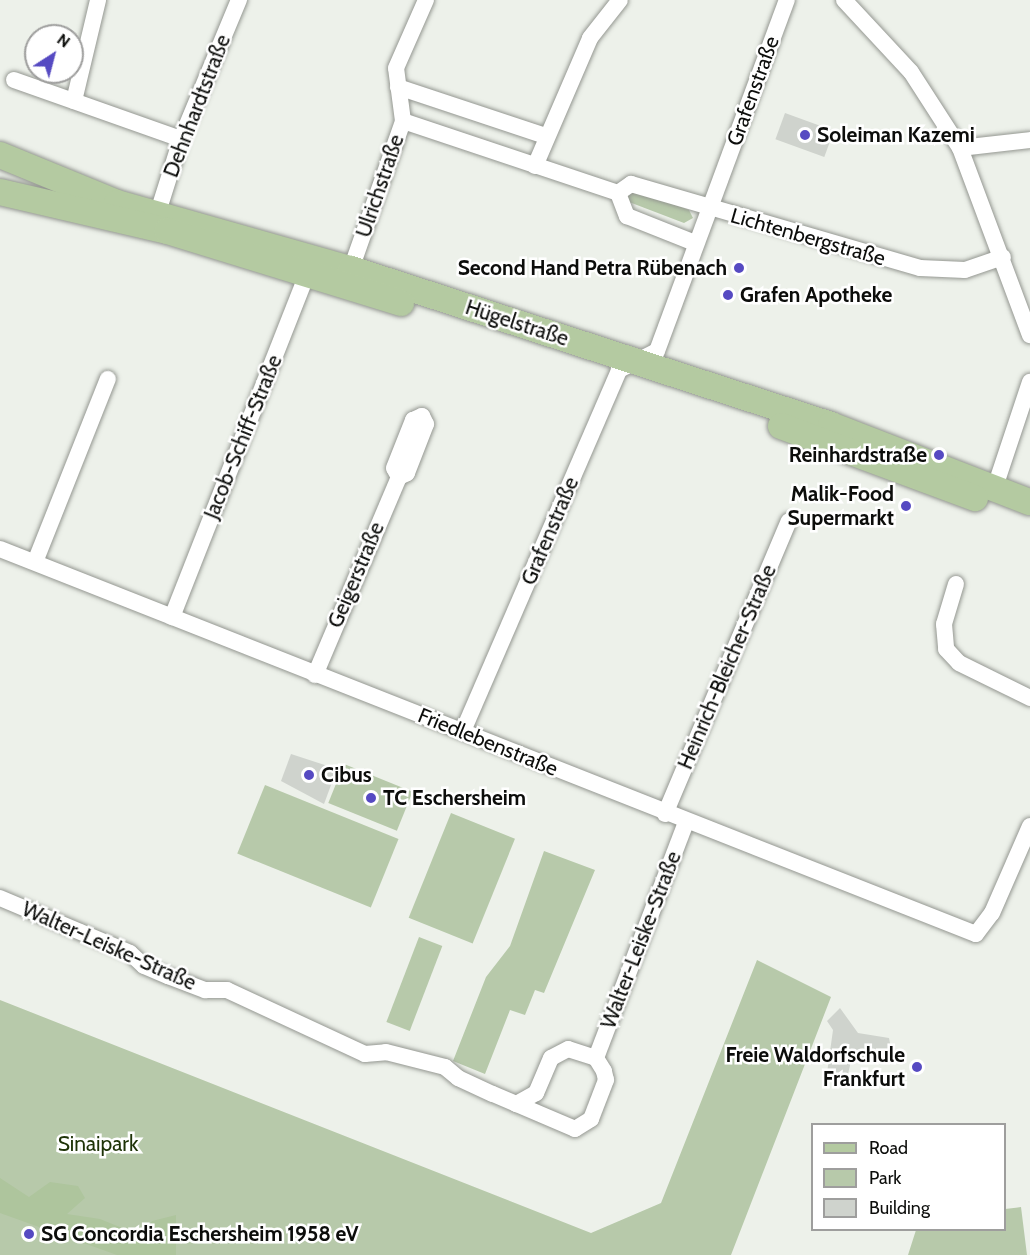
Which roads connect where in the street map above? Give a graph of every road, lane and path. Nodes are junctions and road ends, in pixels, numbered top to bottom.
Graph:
1 (98, 0) edge
2 (239, 0) edge
3 (426, 0) edge
4 (620, 0) edge
5 (787, 0) edge
6 (844, 0) edge
7 (14, 80) dead end
8 (398, 87) junction
9 (74, 101) junction
10 (403, 121) junction
11 (545, 136) junction
12 (181, 140) junction
13 (1030, 140) edge
14 (960, 148) junction
15 (0, 155) edge
16 (534, 166) junction
17 (0, 173) edge
18 (0, 192) edge
19 (618, 193) junction
20 (30, 203) junction
21 (117, 203) junction
22 (709, 208) junction
23 (158, 212) junction
24 (0, 214) edge
25 (695, 243) junction
26 (1003, 257) junction
27 (310, 266) junction
28 (351, 269) junction
29 (1030, 335) edge
30 (646, 366) junction
31 (108, 379) dead end
32 (1030, 382) edge
33 (399, 477) dead end
34 (946, 487) junction
35 (995, 488) junction
36 (1030, 502) edge
37 (1030, 518) edge
38 (789, 521) dead end
39 (0, 549) edge
40 (35, 562) junction
41 (956, 584) dead end
42 (172, 616) junction
43 (315, 675) junction
44 (1030, 698) edge
45 (463, 731) junction
46 (665, 814) junction
47 (686, 822) junction
48 (1030, 826) edge
49 (0, 898) edge
50 (596, 1058) junction
51 (536, 1093) junction
52 (516, 1104) junction
53 (543, 1115) junction

1 - 9 street
2 - 12 street, Dehnhardtstraße
3 - 8 street, Ulrichstraße
4 - 11 street
5 - 22 street, Grafenstraße
6 - 14 street
7 - 9 street
8 - 10 street, Ulrichstraße
8 - 11 street
9 - 12 street
10 - 16 street
10 - 28 street, Ulrichstraße
11 - 16 street
12 - 23 street, Dehnhardtstraße
13 - 14 street
14 - 26 street
15 - 21 main road, Hügelstraße
16 - 19 street
17 - 21 main road
18 - 20 main road, Hügelstraße
19 - 22 street, Lichtenbergstraße
19 - 25 street
20 - 24 main road
20 - 27 main road, Hügelstraße
21 - 23 main road, Hügelstraße
22 - 25 street, Grafenstraße
22 - 26 street, Lichtenbergstraße
23 - 27 main road, Hügelstraße
25 - 30 street, Grafenstraße
26 - 29 street
27 - 28 main road, Hügelstraße
27 - 30 main road, Hügelstraße
27 - 42 street, Jacob-Schiff-Straße
28 - 30 main road, Hügelstraße
30 - 34 main road, Hügelstraße
30 - 35 main road, Hügelstraße
30 - 45 street, Grafenstraße
31 - 40 street
32 - 35 street
33 - 43 street, Geigerstraße
34 - 35 main road
34 - 37 main road, Hügelstraße
35 - 36 main road, Hügelstraße
38 - 46 street, Heinrich-Bleicher-Straße
39 - 40 street, Friedlebenstraße
40 - 42 street, Friedlebenstraße
41 - 44 street
42 - 43 street, Friedlebenstraße
43 - 45 street, Friedlebenstraße
45 - 46 street, Friedlebenstraße
46 - 47 street, Friedlebenstraße
47 - 48 street, Friedlebenstraße
47 - 50 street, Walter-Leiske-Straße
49 - 52 street, Walter-Leiske-Straße
50 - 51 street
50 - 53 street, Walter-Leiske-Straße
51 - 52 street
51 - 53 street
52 - 53 street, Walter-Leiske-Straße

